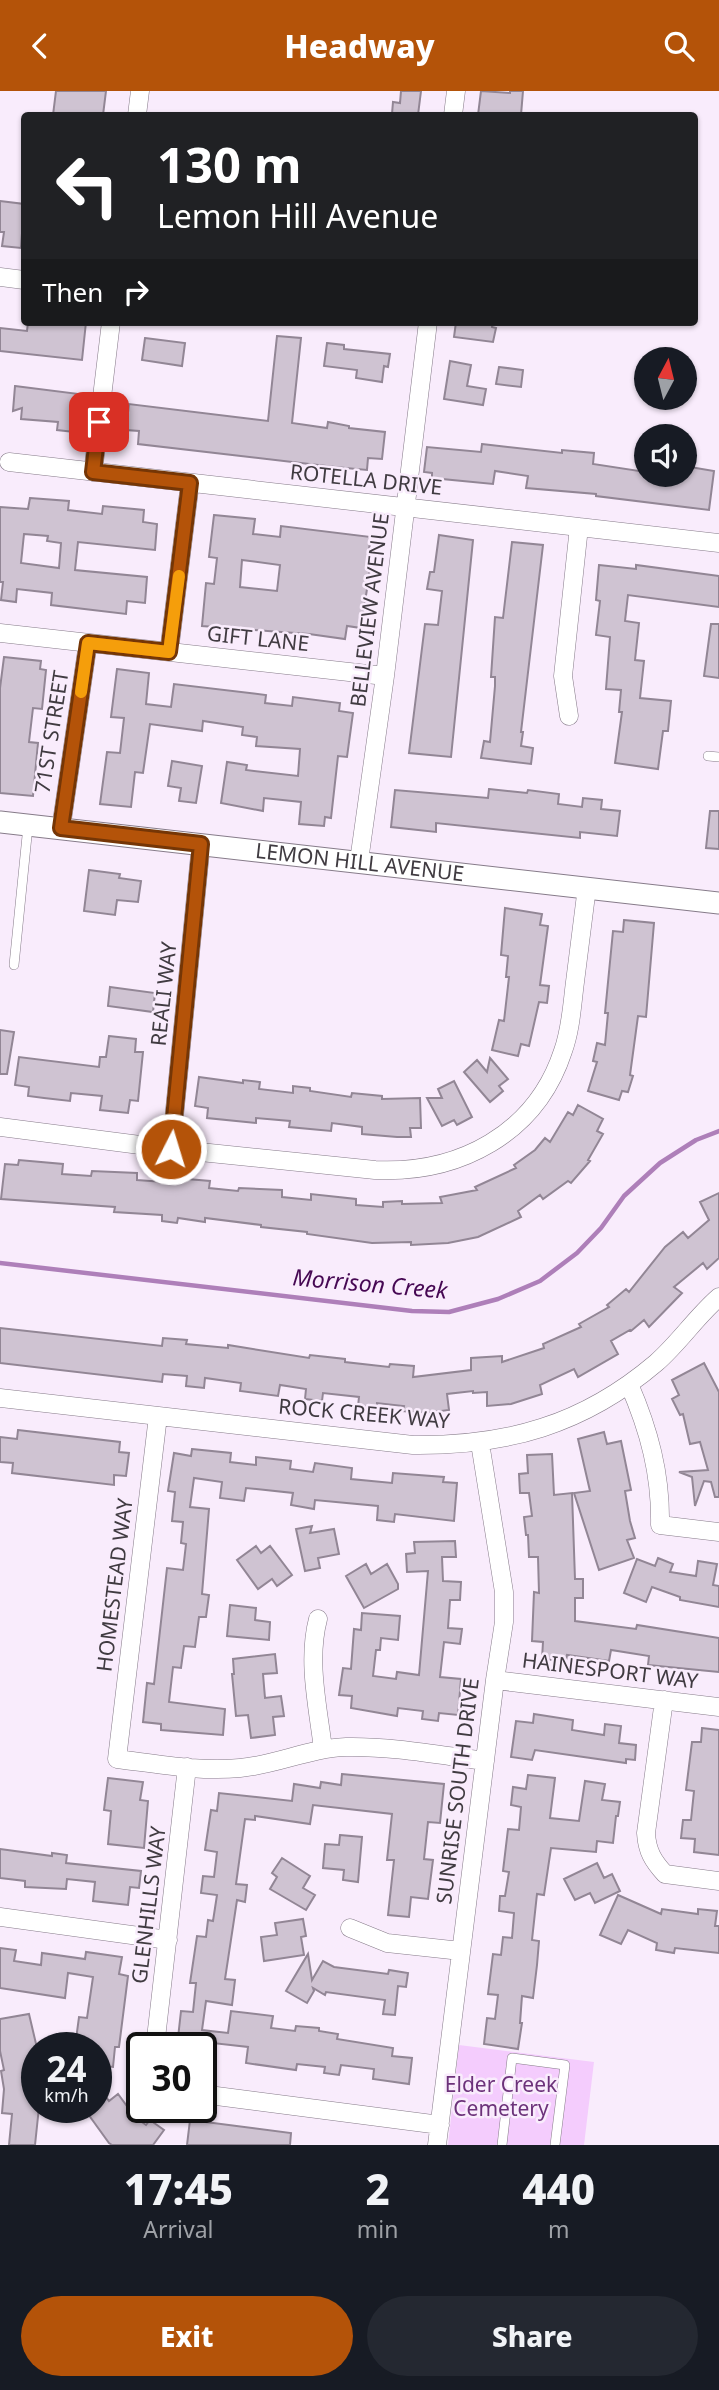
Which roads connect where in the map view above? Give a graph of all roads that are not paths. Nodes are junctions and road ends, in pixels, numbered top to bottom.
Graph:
1 (140, 91) edge
2 (456, 91) edge
3 (137, 112) edge
4 (453, 112) edge
5 (0, 277) edge
6 (21, 280) edge
7 (111, 326) edge
8 (428, 326) edge
9 (9, 462) dead end
10 (93, 472) junction
11 (190, 483) junction
12 (405, 507) junction
13 (579, 527) junction
14 (719, 543) edge
15 (0, 633) edge
16 (88, 643) junction
17 (169, 652) junction
18 (385, 676) junction
19 (569, 716) dead end
20 (708, 756) dead end
21 (719, 757) edge
22 (0, 822) edge
23 (28, 825) junction
24 (61, 828) junction
25 (201, 844) junction
26 (359, 861) junction
27 (587, 887) junction
28 (719, 903) edge
29 (14, 965) dead end
30 (0, 1127) edge
31 (171, 1149) junction
32 (719, 1297) edge
33 (629, 1384) junction
34 (0, 1398) edge
35 (158, 1416) junction
36 (480, 1443) junction
37 (719, 1532) edge
38 (318, 1619) dead end
39 (495, 1680) junction
40 (664, 1700) junction
41 (719, 1707) edge
42 (323, 1749) junction
43 (485, 1761) junction
44 (187, 1767) junction
45 (719, 1881) edge
46 (0, 1917) edge
47 (350, 1928) dead end
48 (167, 1940) junction
49 (461, 1951) junction
50 (157, 2032) edge
51 (217, 2096) edge
52 (440, 2125) junction
53 (437, 2145) edge
54 (502, 2145) edge
55 (555, 2145) edge

1 - 3 street
2 - 4 street
5 - 6 street
7 - 10 street
8 - 12 street, BELLEVIEW AVENUE
9 - 10 street, ROTELLA DRIVE
10 - 11 street, ROTELLA DRIVE
11 - 12 street, ROTELLA DRIVE
11 - 17 street
12 - 13 street, ROTELLA DRIVE
12 - 18 street, BELLEVIEW AVENUE
13 - 14 street, ROTELLA DRIVE
13 - 19 street
15 - 16 street, GIFT LANE
16 - 17 street, GIFT LANE
16 - 24 street, 71ST STREET
17 - 18 street, GIFT LANE
18 - 26 street, BELLEVIEW AVENUE
20 - 21 lane
22 - 23 street, LEMON HILL AVENUE
23 - 24 street, LEMON HILL AVENUE
23 - 29 lane
24 - 25 street, LEMON HILL AVENUE
25 - 26 street, LEMON HILL AVENUE
25 - 31 street, REALI WAY
26 - 27 street, LEMON HILL AVENUE
27 - 28 street, LEMON HILL AVENUE
27 - 31 street
30 - 31 street
32 - 33 street, ROCK CREEK WAY
33 - 36 street, ROCK CREEK WAY
33 - 37 street
34 - 35 street, ROCK CREEK WAY
35 - 36 street, ROCK CREEK WAY
35 - 44 street, HOMESTEAD WAY
36 - 39 street, SUNRISE SOUTH DRIVE
38 - 42 street
39 - 40 street, HAINESPORT WAY
39 - 43 street, SUNRISE SOUTH DRIVE
40 - 41 street, HAINESPORT WAY
40 - 45 street
42 - 43 street
42 - 44 street
43 - 49 street, SUNRISE SOUTH DRIVE
44 - 48 street, GLENHILLS WAY
46 - 48 street
47 - 49 street
48 - 50 street, GLENHILLS WAY
49 - 52 street, SUNRISE SOUTH DRIVE
51 - 52 street
52 - 53 street, SUNRISE SOUTH DRIVE
54 - 55 lane

